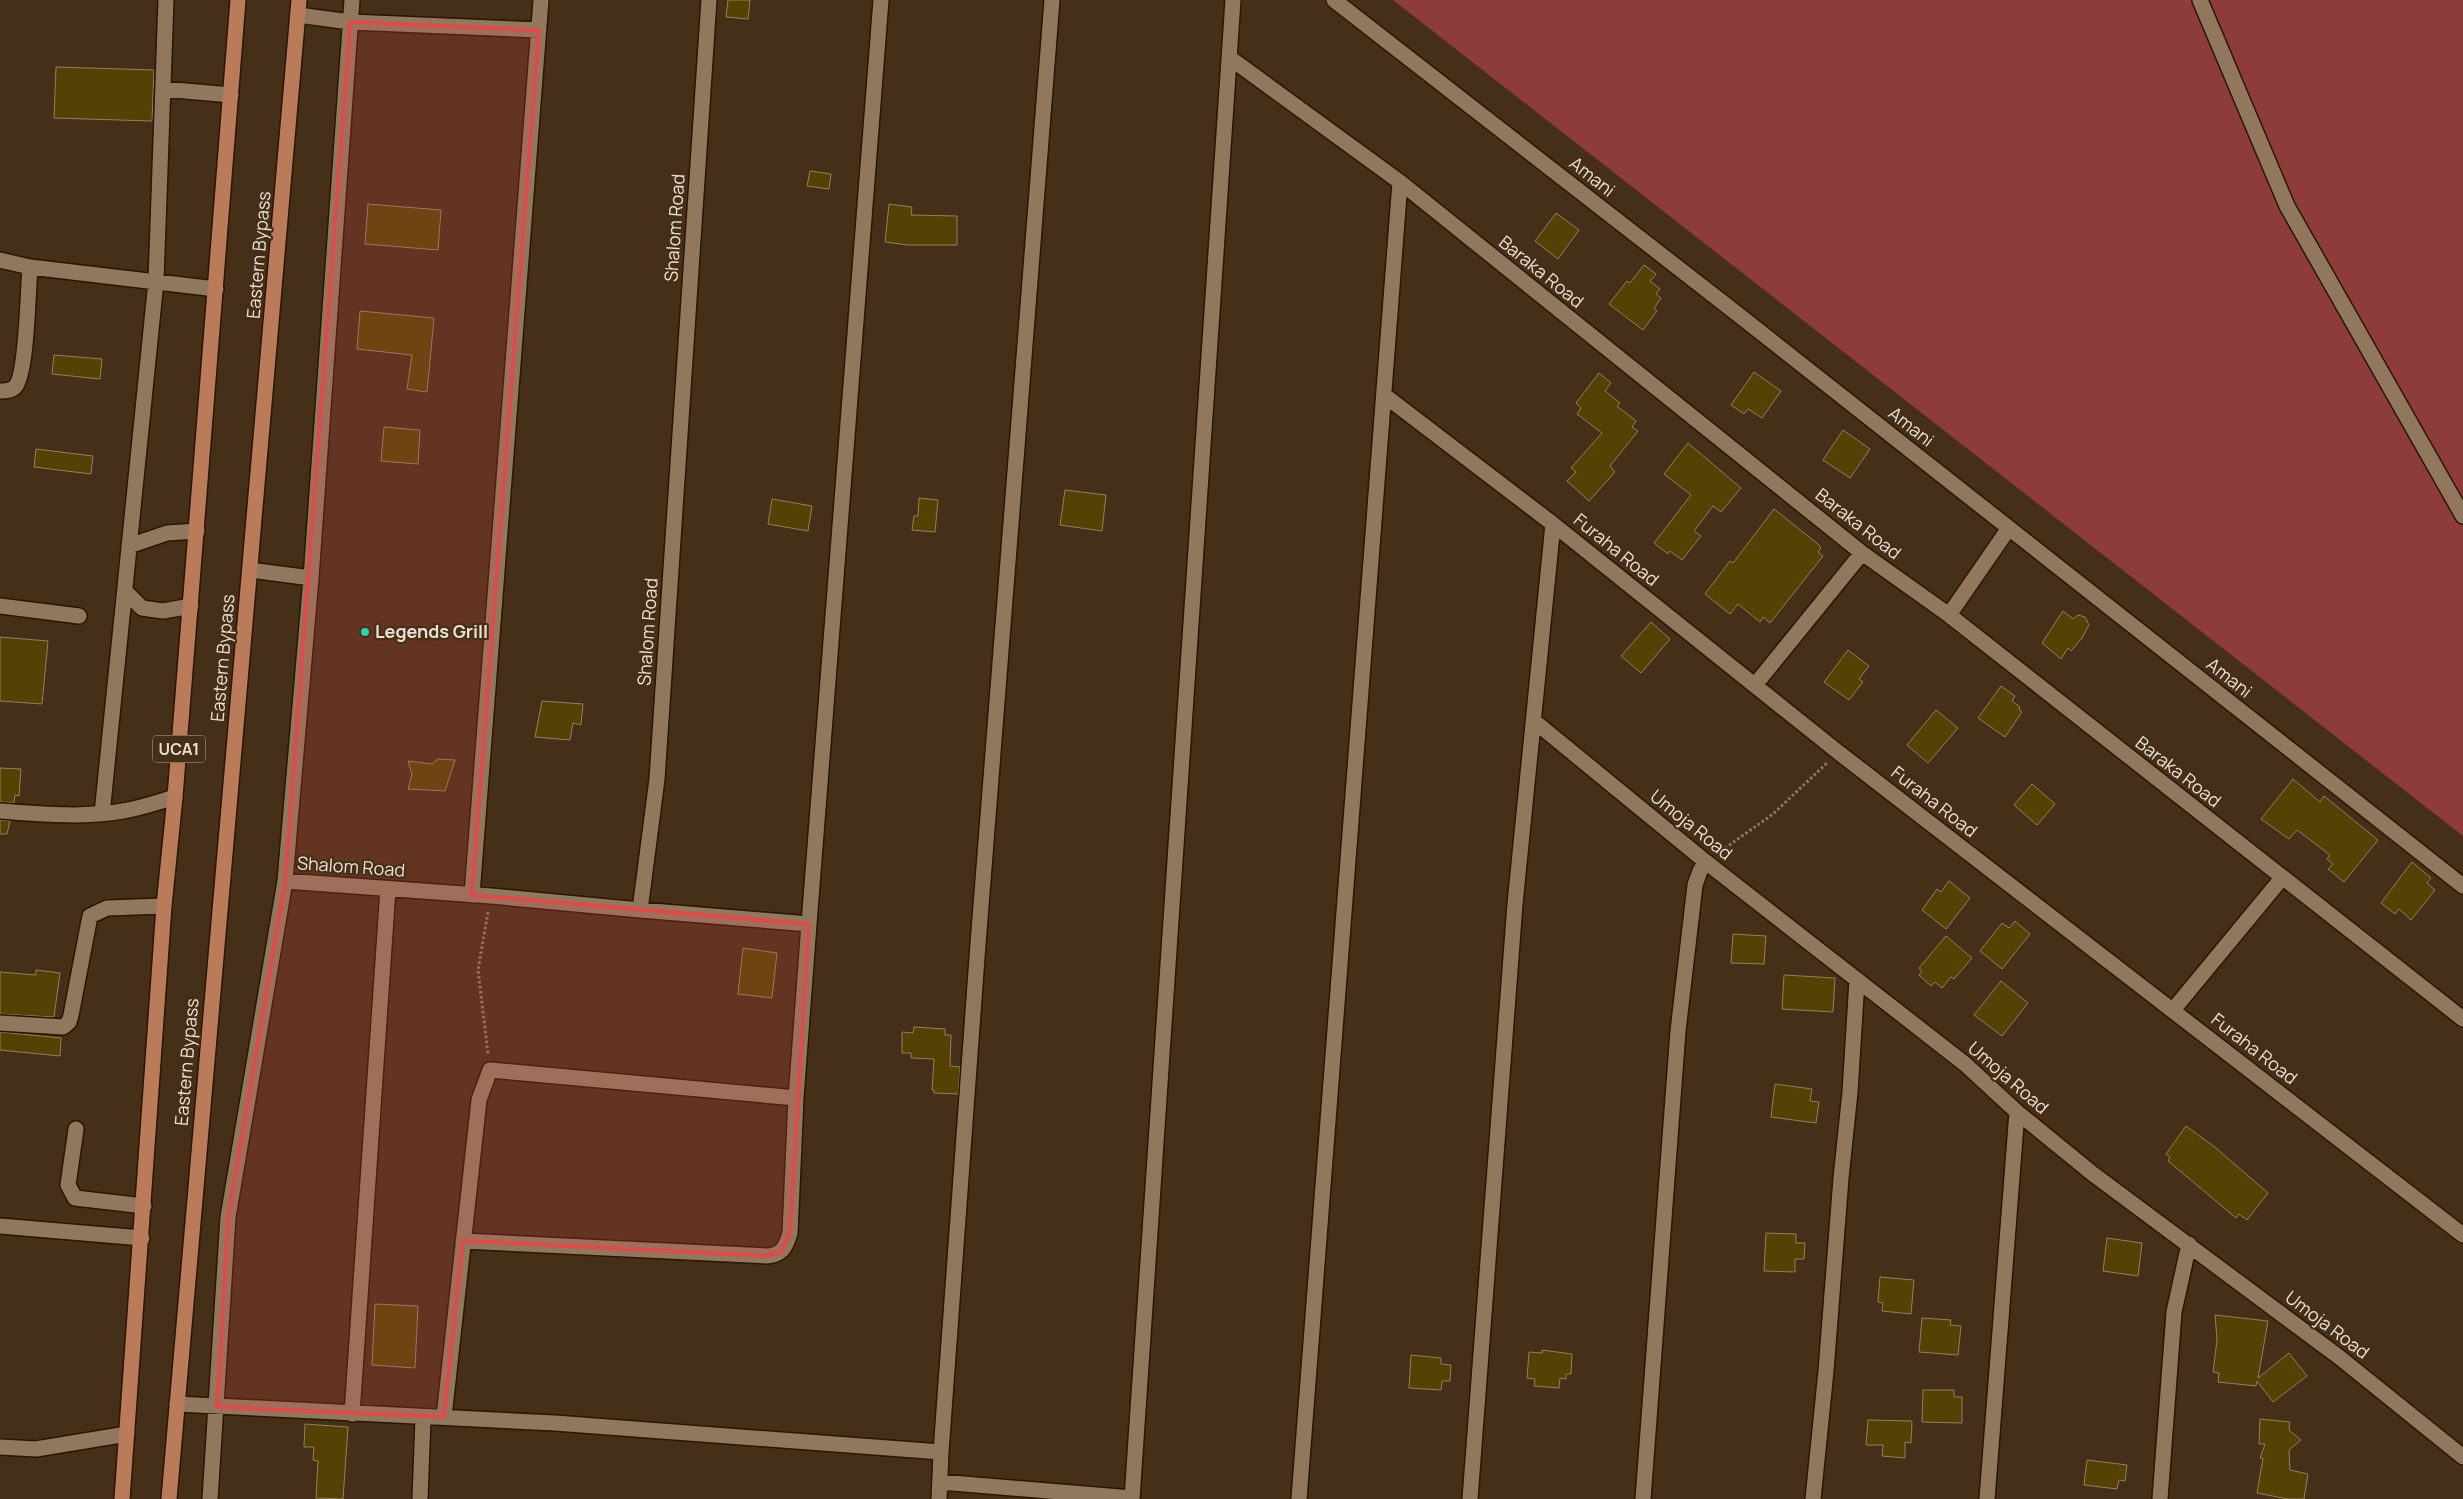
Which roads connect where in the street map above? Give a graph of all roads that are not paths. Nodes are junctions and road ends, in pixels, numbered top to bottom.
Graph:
1 (166, 0) edge
2 (238, 0) edge
3 (352, 0) edge
4 (541, 0) edge
5 (709, 0) edge
6 (881, 0) edge
7 (1052, 0) edge
8 (1233, 0) edge
9 (1334, 0) edge
10 (2200, 0) edge
11 (298, 7) edge
12 (350, 22) junction
13 (539, 30) junction
14 (1230, 58) junction
15 (163, 89) junction
16 (231, 95) junction
17 (1400, 182) junction
18 (0, 260) edge
19 (30, 267) junction
20 (156, 282) junction
21 (216, 289) junction
22 (0, 391) edge
23 (1384, 395) junction
24 (2463, 516) edge
25 (1553, 524) junction
26 (2009, 528) junction
27 (197, 531) junction
28 (129, 546) junction
29 (1862, 553) junction
30 (250, 570) junction
31 (311, 578) junction
32 (125, 591) junction
33 (0, 606) edge
34 (191, 606) junction
35 (1949, 614) junction
36 (79, 616) dead end
37 (1755, 685) junction
38 (1534, 721) junction
39 (176, 797) junction
40 (0, 811) edge
41 (102, 814) junction
42 (1706, 862) junction
43 (2282, 878) junction
44 (285, 881) junction
45 (2463, 886) edge
46 (388, 889) junction
47 (472, 894) junction
48 (164, 906) junction
49 (640, 910) junction
50 (809, 924) junction
51 (1857, 980) junction
52 (2173, 1010) junction
53 (2463, 1019) edge
54 (0, 1023) edge
55 (796, 1098) junction
56 (2017, 1112) junction
57 (76, 1129) dead end
58 (144, 1206) junction
59 (0, 1226) edge
60 (2463, 1235) edge
61 (142, 1238) junction
62 (464, 1240) junction
63 (2189, 1244) junction
64 (177, 1404) junction
65 (217, 1407) junction
66 (352, 1414) junction
67 (444, 1417) junction
68 (424, 1418) junction
69 (127, 1434) junction
70 (0, 1447) edge
71 (941, 1452) junction
72 (2463, 1457) edge
73 (940, 1482) junction
74 (1132, 1498) edge
75 (122, 1499) edge
76 (169, 1499) edge
77 (210, 1499) edge
78 (420, 1499) edge
79 (939, 1499) edge
80 (1299, 1499) edge
81 (1470, 1499) edge
82 (1643, 1499) edge
83 (1813, 1499) edge
84 (1987, 1499) edge
85 (2160, 1499) edge

1 - 15 street
2 - 16 main road, Eastern Bypass / UCA1
3 - 12 street
4 - 13 street
5 - 49 street, Shalom Road
6 - 50 street
7 - 71 street
8 - 14 street
9 - 26 street, Amani
10 - 24 street
11 - 12 street
11 - 30 main road, Eastern Bypass
12 - 13 street
12 - 31 street
13 - 47 street
14 - 17 street, Baraka Road
14 - 74 street
15 - 16 street
15 - 20 street
16 - 21 main road, Eastern Bypass / UCA1
17 - 23 street
17 - 29 street, Baraka Road
18 - 19 street
19 - 20 street
19 - 22 street
20 - 21 street
20 - 28 street
21 - 27 main road, Eastern Bypass / UCA1
23 - 25 street, Furaha Road
23 - 80 street
25 - 37 street, Furaha Road
25 - 38 street
26 - 35 street
26 - 45 street, Amani
27 - 28 street
27 - 34 main road, Eastern Bypass / UCA1
28 - 32 street
29 - 35 street, Baraka Road
29 - 37 street
30 - 31 street
30 - 64 main road, Eastern Bypass
31 - 44 street
32 - 34 street
32 - 41 street
33 - 36 street
34 - 39 main road, Eastern Bypass / UCA1
35 - 43 street, Baraka Road
37 - 52 street, Furaha Road
38 - 42 street, Umoja Road
38 - 81 street
39 - 41 street
39 - 48 main road, Eastern Bypass / UCA1
40 - 41 street
42 - 51 street, Umoja Road
42 - 82 street
43 - 52 street
43 - 53 street, Baraka Road
44 - 46 street, Shalom Road
44 - 65 street
46 - 47 street, Shalom Road
46 - 66 street
47 - 49 street, Shalom Road
48 - 54 street
48 - 58 main road, Eastern Bypass / UCA1
49 - 50 street
50 - 55 street
51 - 56 street, Umoja Road
51 - 83 street
52 - 60 street, Furaha Road
55 - 62 street
55 - 62 street
56 - 63 street, Umoja Road
56 - 84 street
57 - 58 street
58 - 61 main road, Eastern Bypass / UCA1
59 - 61 street
61 - 69 main road, Eastern Bypass / UCA1
62 - 67 street
63 - 72 street, Umoja Road
63 - 85 street
64 - 65 street
64 - 76 main road, Eastern Bypass
65 - 66 street
65 - 77 street
66 - 68 street
67 - 68 street
67 - 71 street
68 - 78 street
69 - 70 street
69 - 75 main road, Eastern Bypass / UCA1
71 - 73 street
73 - 74 street
73 - 79 street

